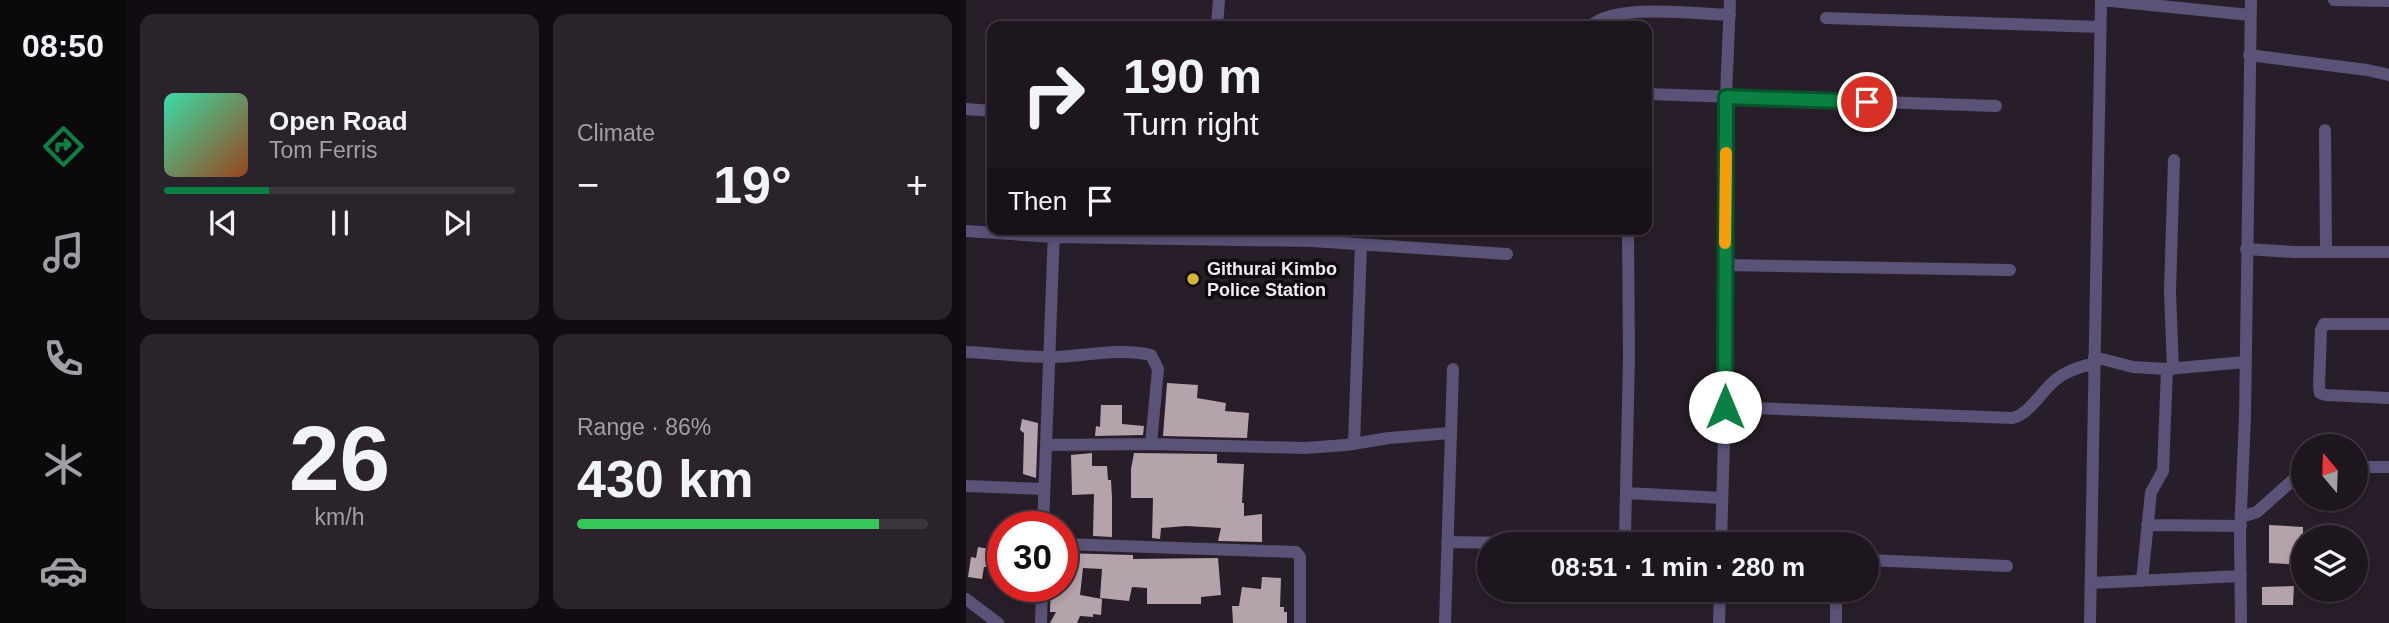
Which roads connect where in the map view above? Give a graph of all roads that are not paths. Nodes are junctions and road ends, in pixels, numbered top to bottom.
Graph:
1 (1219, 0) edge
2 (1730, 0) edge
3 (2101, 0) edge
4 (2250, 0) edge
5 (2334, 0) edge
6 (2389, 1) edge
7 (1730, 15) junction
8 (2250, 15) junction
9 (1825, 18) dead end
10 (1217, 21) edge
11 (1596, 21) edge
12 (2101, 27) junction
13 (2249, 55) junction
14 (2389, 75) edge
15 (1652, 94) edge
16 (1726, 97) junction
17 (1996, 106) dead end
18 (966, 110) edge
19 (987, 111) edge
20 (2325, 130) dead end
21 (2174, 160) dead end
22 (966, 231) edge
23 (987, 231) edge
24 (1054, 235) edge
25 (1230, 235) edge
26 (1628, 235) edge
27 (1361, 244) junction
28 (2246, 248) junction
29 (2389, 251) edge
30 (2326, 252) junction
31 (1507, 254) dead end
32 (1725, 265) junction
33 (2010, 270) dead end
34 (2389, 324) edge
35 (966, 352) edge
36 (1048, 357) junction
37 (2094, 360) junction
38 (2245, 362) junction
39 (1452, 369) dead end
40 (2170, 369) junction
41 (2389, 398) edge
42 (1725, 407) junction
43 (1450, 433) junction
44 (1151, 444) junction
45 (1354, 444) junction
46 (1045, 445) junction
47 (2368, 467) edge
48 (2389, 467) edge
49 (2291, 482) edge
50 (966, 486) edge
51 (1043, 489) junction
52 (1626, 493) junction
53 (1722, 498) junction
54 (1042, 511) edge
55 (2241, 521) junction
56 (2147, 525) junction
57 (1625, 532) edge
58 (1721, 532) edge
59 (1447, 542) junction
60 (1477, 542) edge
61 (1078, 545) edge
62 (1879, 561) edge
63 (2007, 566) dead end
64 (2241, 576) junction
65 (2142, 581) junction
66 (2091, 583) junction
67 (966, 599) edge
68 (1042, 602) edge
69 (1720, 602) edge
70 (1836, 602) edge
71 (998, 623) edge
72 (1041, 623) edge
73 (1300, 623) edge
74 (1445, 623) edge
75 (1719, 623) edge
76 (1836, 623) edge
77 (2090, 623) edge
78 (2241, 623) edge

1 - 10 street
2 - 7 street
3 - 8 street
3 - 12 street
4 - 8 street
5 - 6 street
7 - 11 street
7 - 16 street
8 - 13 street
9 - 12 street
12 - 37 street
13 - 14 street
13 - 28 street
15 - 16 street
16 - 17 street
16 - 32 street
18 - 19 street
20 - 30 street
21 - 40 street
22 - 23 street
24 - 36 street
25 - 27 street
26 - 52 street
27 - 31 street
27 - 45 street
28 - 30 street
28 - 38 street
29 - 30 street
32 - 33 street
32 - 42 street
34 - 41 street
35 - 36 street
36 - 44 street
36 - 46 street
37 - 40 street
37 - 42 street
37 - 66 street
38 - 40 street
38 - 55 street
39 - 43 street
40 - 56 street
42 - 53 street
43 - 45 street
43 - 59 street
44 - 45 street
44 - 46 street
46 - 51 street
47 - 48 street
49 - 55 street
50 - 51 street
51 - 54 street
52 - 53 street
52 - 57 street
53 - 58 street
55 - 56 street
55 - 64 street
56 - 65 street
59 - 60 street
59 - 74 street
61 - 73 street
62 - 63 street
64 - 65 street
64 - 78 street
65 - 66 street
66 - 77 street
67 - 71 street
68 - 72 street
69 - 75 street
70 - 76 street

